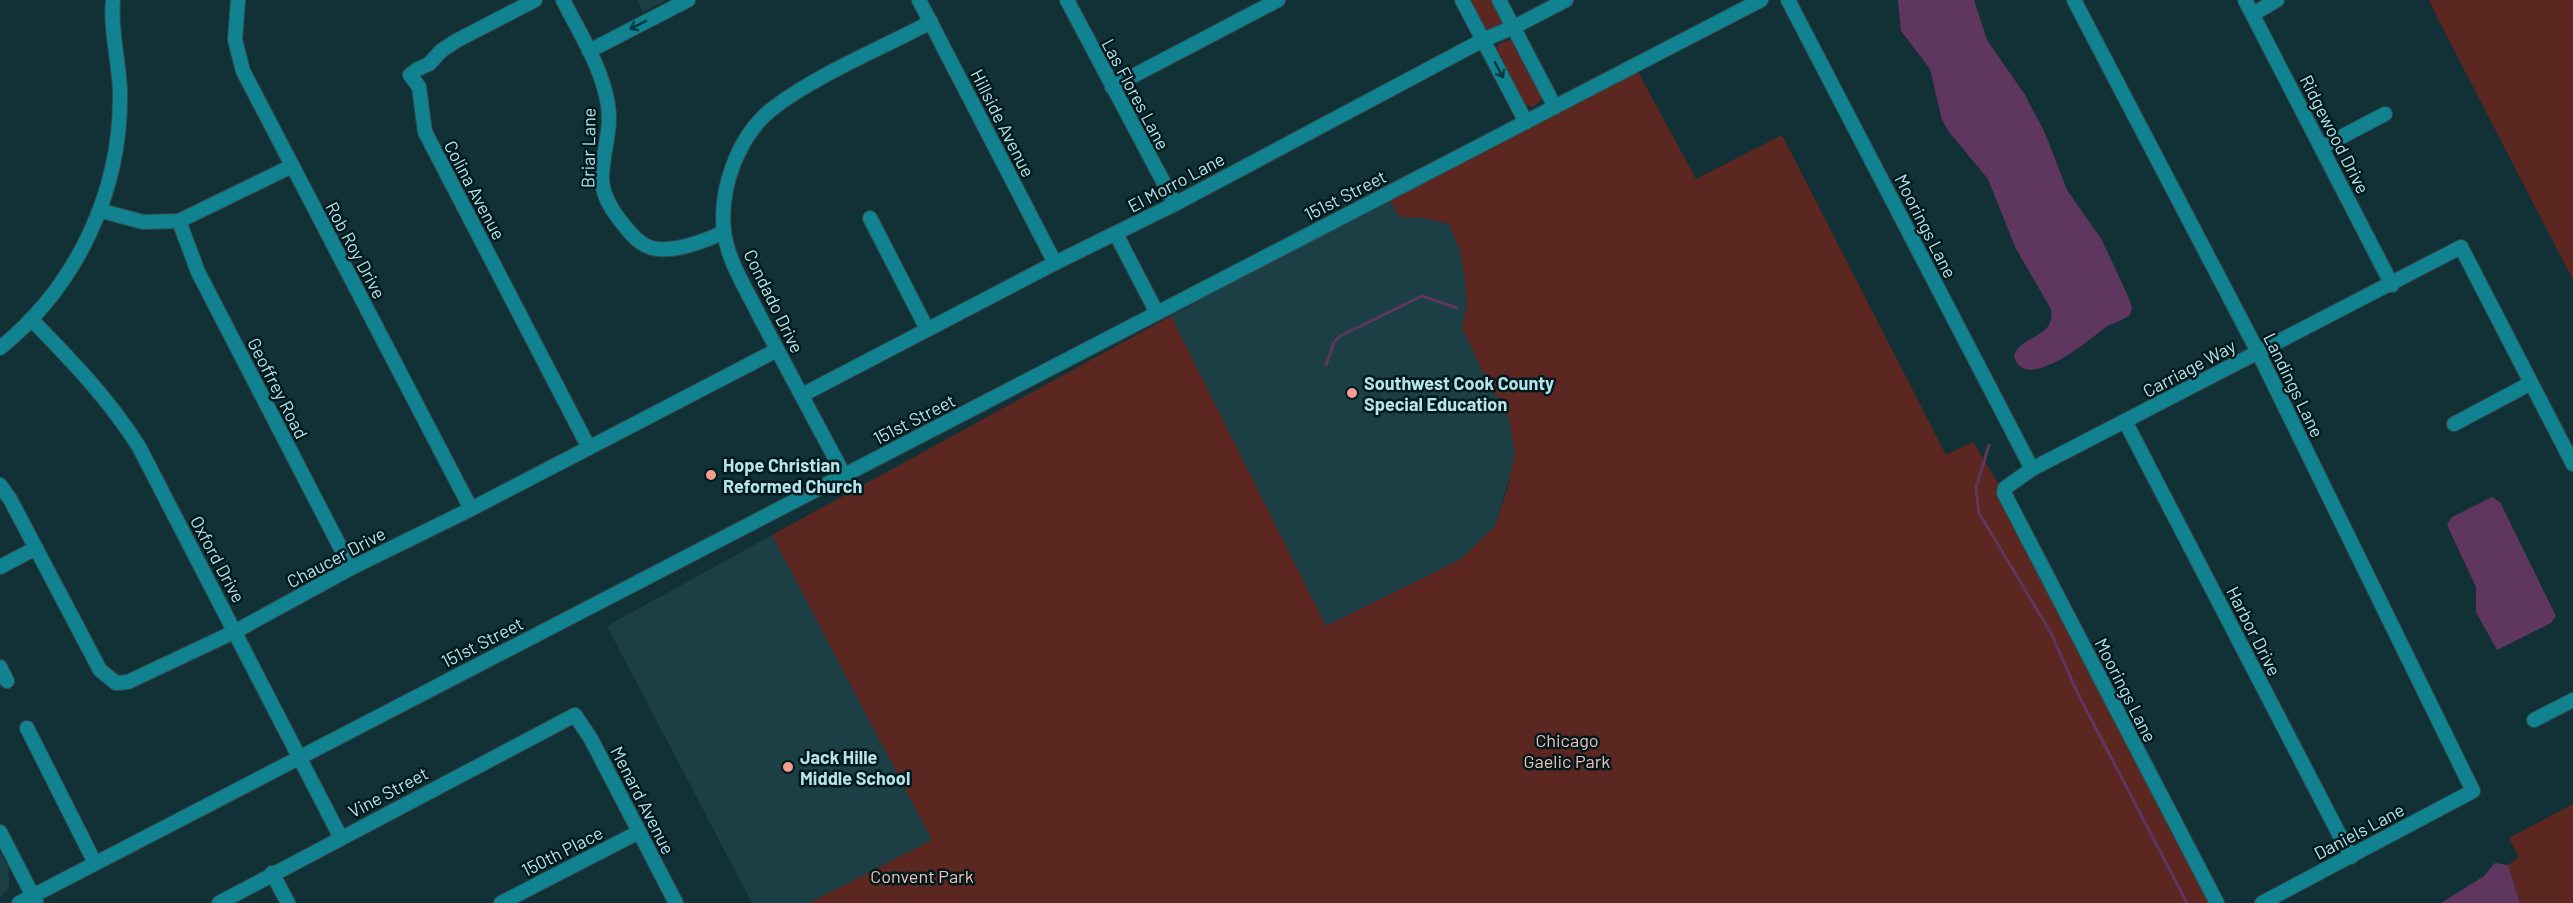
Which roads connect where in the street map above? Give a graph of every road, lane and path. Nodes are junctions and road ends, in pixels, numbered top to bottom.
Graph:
1 (113, 0) edge
2 (238, 0) edge
3 (535, 0) edge
4 (563, 0) edge
5 (688, 0) edge
6 (919, 0) edge
7 (1067, 0) edge
8 (1278, 0) edge
9 (1462, 0) edge
10 (1499, 0) edge
11 (1566, 0) edge
12 (1761, 0) edge
13 (1788, 0) edge
14 (2074, 0) edge
15 (2245, 0) edge
16 (2277, 0) edge
17 (2253, 14) junction
18 (931, 22) junction
19 (1514, 27) junction
20 (1483, 40) junction
21 (589, 51) junction
22 (1112, 87) junction
23 (1555, 107) junction
24 (2385, 114) dead end
25 (1526, 122) junction
26 (2322, 147) junction
27 (292, 166) junction
28 (1175, 204) junction
29 (102, 211) junction
30 (870, 218) dead end
31 (179, 221) junction
32 (724, 232) junction
33 (1116, 234) junction
34 (1055, 263) junction
35 (2392, 285) junction
36 (1157, 313) junction
37 (31, 319) junction
38 (927, 329) junction
39 (0, 348) edge
40 (777, 350) junction
41 (2258, 352) junction
42 (2531, 384) junction
43 (802, 395) junction
44 (2125, 421) junction
45 (2454, 424) dead end
46 (589, 447) junction
47 (2573, 464) edge
48 (2032, 470) junction
49 (844, 476) junction
50 (0, 485) edge
51 (2004, 493) joint
52 (471, 509) junction
53 (36, 548) junction
54 (0, 567) edge
55 (351, 568) junction
56 (236, 631) junction
57 (0, 667) edge
58 (7, 681) dead end
59 (2573, 700) edge
60 (575, 715) joint
61 (2534, 720) dead end
62 (27, 728) dead end
63 (301, 756) junction
64 (2473, 791) joint
65 (0, 832) edge
66 (639, 832) junction
67 (340, 838) junction
68 (2351, 857) junction
69 (95, 863) junction
70 (272, 873) junction
71 (35, 899) edge
72 (19, 903) edge
73 (219, 903) edge
74 (288, 903) edge
75 (501, 903) edge
76 (676, 903) edge
77 (2217, 903) edge
78 (2262, 903) edge

1 - 29 street
2 - 27 street, Rob Roy Drive
3 - 46 street, Colina Avenue
4 - 21 street, Briar Lane
5 -> 21 street
6 - 18 street, Hillside Avenue
7 - 22 street, Las Flores Lane
8 - 22 street
9 - 20 street
10 - 19 street
11 - 19 street, El Morro Lane
12 - 23 street, 151st Street
13 - 48 street, Moorings Lane
14 - 41 street, Landings Lane
15 - 17 street, Ridgewood Drive
16 - 17 street
17 - 26 street, Ridgewood Drive
18 - 32 street, Condado Drive
18 - 34 street, Hillside Avenue
19 - 20 street, El Morro Lane
19 - 23 street
20 -> 25 street
20 - 28 street, El Morro Lane
21 - 32 street, Briar Lane
22 - 28 street, Las Flores Lane
23 - 25 street, 151st Street
24 - 26 street
25 - 36 street, 151st Street
26 - 35 street, Ridgewood Drive
27 - 31 street
27 - 52 street, Rob Roy Drive
28 - 33 street, El Morro Lane
29 - 31 street
29 - 37 street
30 - 38 street
31 - 55 street, Geoffrey Road
32 - 40 street, Condado Drive
33 - 34 street, El Morro Lane
33 - 36 street
34 - 38 street, El Morro Lane
35 - 41 street, Carriage Way
35 - 42 street, Carriage Way
36 - 49 street, 151st Street
37 - 39 street
37 - 56 street, Oxford Drive
38 - 43 street, El Morro Lane
40 - 43 street, Condado Drive
40 - 46 street, Chaucer Drive
41 - 44 street, Carriage Way
41 - 64 street, Landings Lane
42 - 45 street
42 - 47 street
43 - 49 street, Condado Drive
44 - 48 street, Carriage Way
44 - 68 street, Harbor Drive
46 - 52 street, Chaucer Drive
48 - 51 street, Carriage Way
49 - 63 street, 151st Street
50 - 53 street, Chaucer Drive
51 - 77 street, Moorings Lane
52 - 55 street, Chaucer Drive
53 - 54 street
53 - 56 street, Chaucer Drive
55 - 56 street, Chaucer Drive
56 - 63 street, Oxford Drive
57 - 58 street
59 - 61 street
60 - 66 street, Menard Avenue
60 - 67 street, Vine Street
62 - 69 street
63 - 67 street, Oxford Drive
63 - 69 street, 151st Street
64 - 68 street, Daniels Lane
65 - 71 street
66 - 75 street, 150th Place
66 - 76 street, Menard Avenue
67 - 70 street, Vine Street
68 - 78 street, Daniels Lane
69 - 71 street, 151st Street
70 - 73 street, Vine Street
70 - 74 street
71 - 72 street, 151st Street

